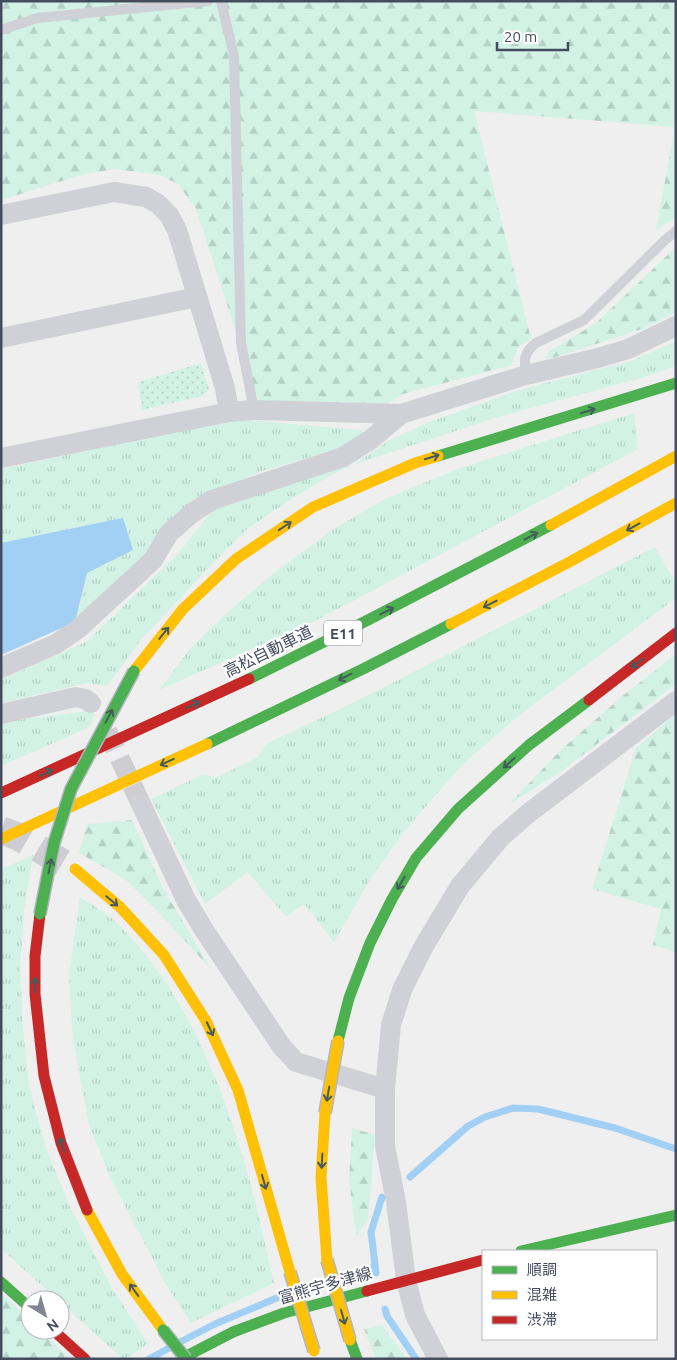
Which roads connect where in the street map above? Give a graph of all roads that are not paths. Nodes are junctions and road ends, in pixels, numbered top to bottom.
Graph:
1 (208, 1) edge
2 (221, 1) edge
3 (1, 30) edge
4 (1, 215) edge
5 (676, 231) edge
6 (197, 297) junction
7 (676, 326) edge
8 (1, 338) edge
9 (526, 375) junction
10 (676, 383) edge
11 (254, 410) junction
12 (229, 412) junction
13 (401, 414) junction
14 (676, 456) edge
15 (1, 458) edge
16 (676, 503) edge
17 (676, 633) edge
18 (1, 668) edge
19 (676, 701) edge
20 (91, 703) dead end
21 (1, 714) edge
22 (1, 793) edge
23 (141, 804) tunnel mouth
24 (1, 839) edge
25 (75, 869) tunnel mouth
26 (385, 1089) junction
27 (676, 1215) edge
28 (524, 1250) edge
29 (482, 1260) edge
30 (406, 1280) junction
31 (1, 1282) edge
32 (20, 1299) edge
33 (65, 1340) edge
34 (316, 1355) edge
35 (85, 1359) edge
36 (181, 1359) edge
37 (186, 1359) edge
38 (357, 1359) edge
39 (438, 1359) edge

1 - 3 lane
2 - 11 lane
4 - 6 street
5 - 9 lane
6 - 8 street
6 - 12 street
7 - 9 street
9 - 13 street
37 -> 10 main road, bridge
11 - 12 street
11 - 13 street
12 - 15 street
13 - 18 street
22 -> 14 main road, 高松自動車道 / E11
16 -> 24 main road, E11
17 -> 38 main road, bridge
19 - 26 street
20 - 21 street
23 - 26 street
25 -> 34 main road, bridge
26 - 30 street
27 - 28 main road
29 - 30 main road, 富熊宇多津線
30 - 36 main road, 富熊宇多津線
30 - 39 street
31 - 32 main road
33 - 35 main road

